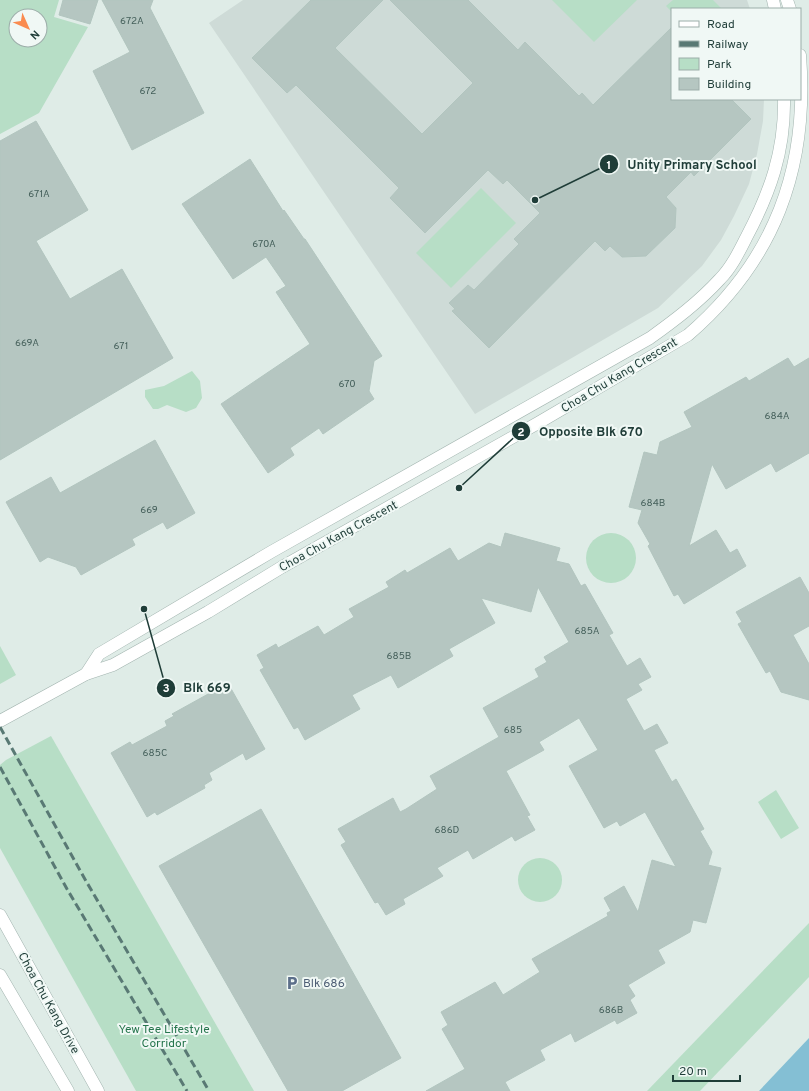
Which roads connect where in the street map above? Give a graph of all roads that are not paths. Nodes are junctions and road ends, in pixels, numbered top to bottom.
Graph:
1 (801, 66) edge
2 (784, 100) edge
3 (86, 674) junction
4 (0, 721) edge
5 (0, 915) edge
6 (0, 975) edge
7 (68, 1091) edge
8 (98, 1091) edge

1 - 3 street, Choa Chu Kang Crescent
2 - 3 street, Choa Chu Kang Crescent
3 - 4 street, Choa Chu Kang Crescent
5 - 8 street, Choa Chu Kang Drive
6 - 7 street

